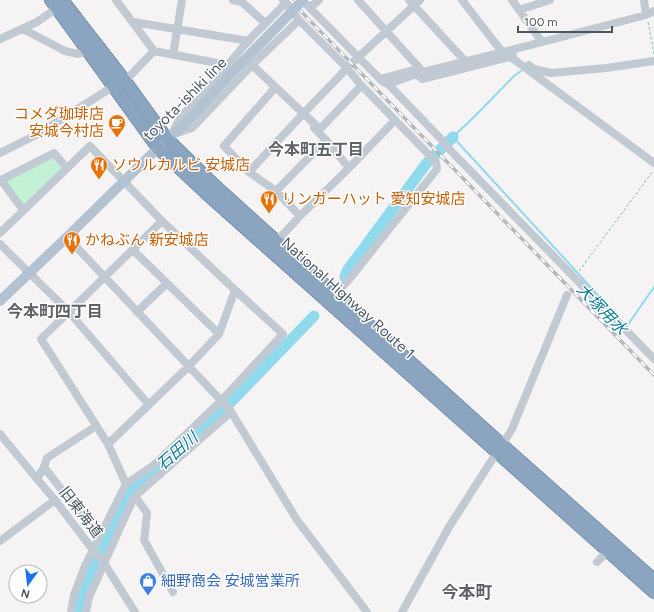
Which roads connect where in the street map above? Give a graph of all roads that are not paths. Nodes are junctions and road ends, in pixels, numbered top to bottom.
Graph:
1 (116, 0) edge
2 (120, 0) edge
3 (182, 0) edge
4 (233, 0) edge
5 (303, 0) edge
6 (319, 0) edge
7 (358, 0) edge
8 (462, 0) edge
9 (512, 0) edge
10 (550, 0) edge
11 (644, 0) edge
12 (284, 1) edge
13 (61, 2) edge
14 (414, 2) edge
15 (310, 8) junction
16 (519, 10) junction
17 (650, 13) edge
18 (299, 20) junction
19 (135, 22) junction
20 (265, 23) junction
21 (23, 29) junction
22 (177, 29) junction
23 (386, 31) junction
24 (1, 38) edge
25 (249, 41) junction
26 (542, 42) junction
27 (88, 51) junction
28 (154, 51) junction
29 (173, 53) junction
30 (507, 54) junction
31 (359, 56) junction
32 (465, 61) junction
33 (654, 61) edge
34 (229, 64) junction
35 (251, 66) junction
36 (347, 68) junction
37 (420, 73) junction
38 (380, 79) junction
39 (119, 84) junction
40 (388, 84) junction
41 (362, 86) junction
42 (273, 90) junction
43 (302, 114) junction
44 (395, 120) junction
45 (170, 136) junction
46 (326, 140) junction
47 (158, 148) junction
48 (0, 153) edge
49 (654, 163) edge
50 (67, 168) junction
51 (349, 168) junction
52 (249, 172) junction
53 (124, 181) junction
54 (276, 192) junction
55 (24, 210) junction
56 (300, 216) junction
57 (162, 221) junction
58 (0, 233) edge
59 (67, 237) junction
60 (277, 241) junction
61 (0, 244) edge
62 (133, 250) junction
63 (30, 273) junction
64 (105, 277) junction
65 (167, 283) junction
66 (235, 290) junction
67 (336, 294) junction
68 (567, 295) dead end
69 (0, 301) edge
70 (69, 312) junction
71 (137, 312) junction
72 (219, 334) junction
73 (654, 359) edge
74 (188, 367) junction
75 (222, 402) junction
76 (149, 405) junction
77 (230, 411) junction
78 (96, 426) junction
79 (0, 434) edge
80 (108, 444) junction
81 (499, 448) junction
82 (44, 467) junction
83 (37, 479) junction
84 (126, 484) junction
85 (135, 496) junction
86 (55, 500) junction
87 (99, 538) junction
88 (0, 541) edge
89 (94, 551) junction
90 (608, 551) junction
91 (103, 562) junction
92 (597, 562) dead end
93 (654, 580) edge
94 (173, 592) dead end
95 (654, 592) edge
96 (71, 612) edge
97 (86, 612) edge
98 (135, 612) edge
99 (367, 612) edge
100 (402, 612) edge

1 - 19 street
2 - 19 street
3 - 22 street
4 - 20 street
5 - 15 street
5 - 45 main road, toyota-ishiki line, bridge
6 - 15 street
7 - 23 street
8 - 30 street
9 - 16 street
10 - 16 street
11 - 17 street
12 - 18 street
12 - 20 street
13 - 21 street
13 - 27 highway, National Highway Route 1
13 - 39 highway, National Highway Route 1
14 - 23 street
14 - 32 street
15 - 31 street
16 - 26 street
17 - 26 street
18 - 35 street
18 - 36 street
19 - 22 street
19 - 28 street
19 - 29 street
20 - 25 street
21 - 24 street
21 - 27 street
22 - 25 street
22 - 29 street
23 - 31 street
23 - 37 street
25 - 34 street
26 - 30 street
27 - 39 highway, National Highway Route 1
28 - 29 street
28 - 39 street
29 - 34 street
30 - 32 street
30 - 33 street
30 - 37 street
30 - 49 street
31 - 36 street
31 - 38 street
32 - 37 street
34 - 45 street
35 - 42 street
35 - 43 street
35 - 45 street
36 - 41 street
36 - 43 street
37 - 38 street
37 - 40 street
38 - 40 street
39 - 45 highway, National Highway Route 1
39 - 47 highway, National Highway Route 1
39 - 48 street
40 - 73 street
41 - 43 street
41 - 44 street
42 - 43 street
42 - 52 street
43 - 46 street
43 - 52 street
44 - 51 street
44 - 67 street
45 - 47 main road, toyota-ishiki line
45 - 60 highway, National Highway Route 1
46 - 51 street
46 - 54 street
47 - 53 main road, toyota-ishiki line
47 - 81 highway, National Highway Route 1
50 - 53 street
50 - 55 street
50 - 55 street
51 - 56 street
52 - 54 street
53 - 57 street
53 - 59 main road, toyota-ishiki line
54 - 56 street
55 - 58 street
56 - 60 street
57 - 62 street
57 - 66 street
59 - 63 main road, toyota-ishiki line
59 - 64 street
60 - 67 highway, National Highway Route 1
61 - 63 street
62 - 64 street
62 - 65 street
63 - 69 main road, toyota-ishiki line
63 - 70 street
64 - 70 street
64 - 71 street
65 - 71 street
65 - 72 street
66 - 72 street
66 - 75 street
67 - 81 highway, National Highway Route 1
68 - 81 street
70 - 76 street
70 - 78 street
71 - 74 street
72 - 74 street
74 - 75 street
74 - 76 street
75 - 77 street
75 - 84 street
76 - 80 street
77 - 85 street
77 - 99 street
78 - 80 street
78 - 82 street
79 - 83 street, 旧東海道
80 - 84 street
81 - 90 highway, National Highway Route 1
81 - 93 highway, National Highway Route 1
81 - 100 street
82 - 83 street
82 - 87 street
83 - 86 street, 旧東海道
84 - 87 street
85 - 91 street
85 - 94 street
86 - 88 street
86 - 89 street, 旧東海道
87 - 89 street
89 - 91 street, 旧東海道
89 - 96 street
90 - 92 street
90 - 95 highway, National Highway Route 1
91 - 97 street
91 - 98 street, 旧東海道

